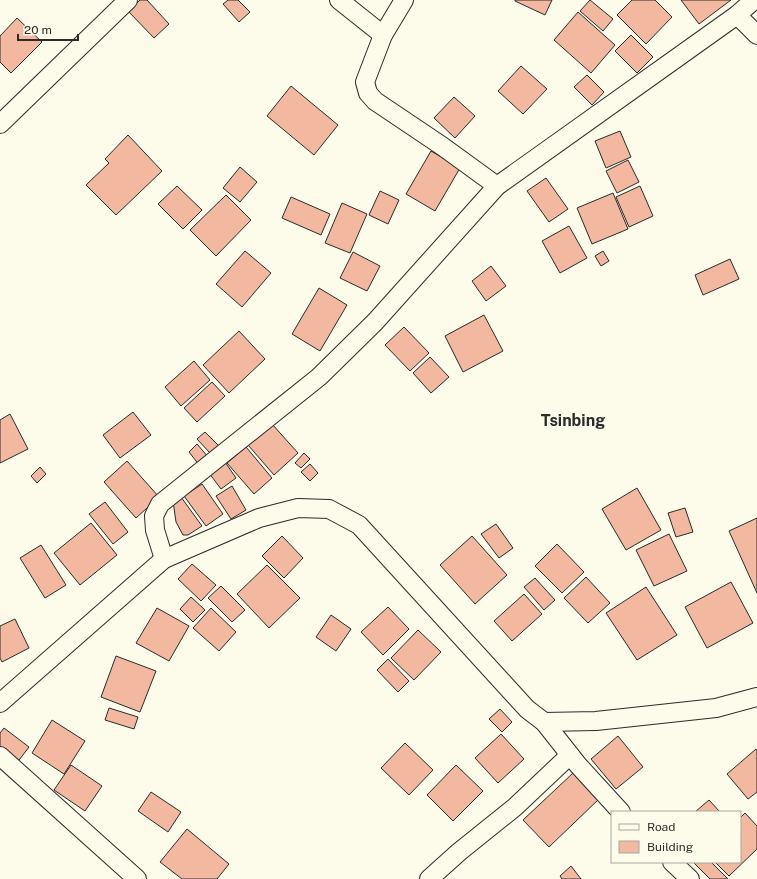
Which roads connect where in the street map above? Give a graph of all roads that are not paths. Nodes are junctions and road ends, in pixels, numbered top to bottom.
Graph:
1 (128, 0) edge
2 (339, 0) edge
3 (404, 0) edge
4 (754, 0) edge
5 (737, 15) junction
6 (383, 35) junction
7 (757, 35) edge
8 (0, 124) edge
9 (496, 186) junction
10 (164, 559) junction
11 (757, 697) edge
12 (0, 703) edge
13 (544, 722) junction
14 (570, 755) junction
15 (0, 756) edge
16 (620, 811) edge
17 (673, 863) edge
18 (137, 879) edge
19 (428, 879) edge
20 (690, 879) edge

1 - 8 street
2 - 6 street
3 - 6 street
4 - 5 street
5 - 7 street
5 - 9 street
6 - 9 street
9 - 10 street
10 - 12 street
10 - 13 street
11 - 13 street
13 - 14 street
14 - 16 street
14 - 19 street
15 - 18 street
17 - 20 street

